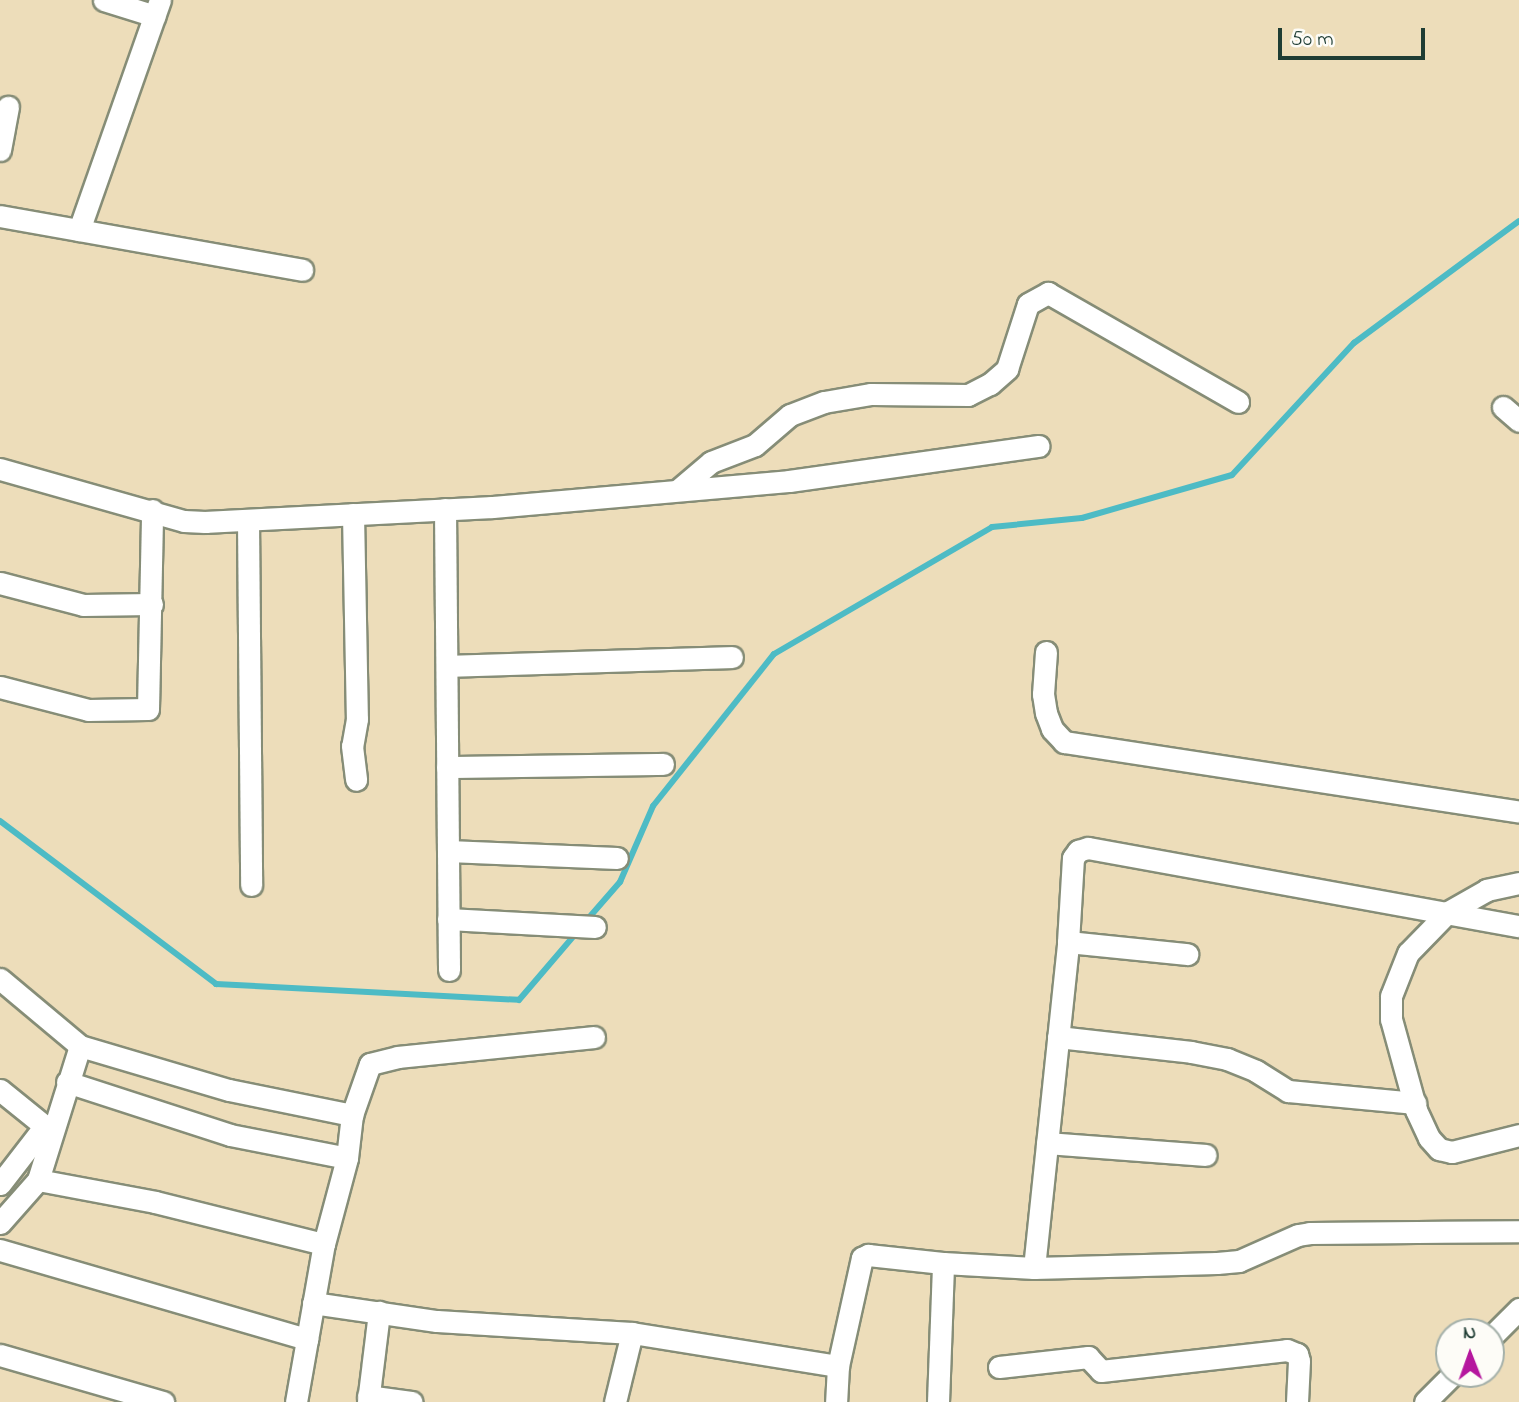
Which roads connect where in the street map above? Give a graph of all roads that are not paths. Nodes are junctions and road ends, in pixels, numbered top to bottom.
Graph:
1 (104, 0) edge
2 (158, 8) edge
3 (8, 107) dead end
4 (0, 150) edge
5 (0, 216) edge
6 (79, 230) junction
7 (302, 270) dead end
8 (1238, 402) dead end
9 (1039, 446) dead end
10 (0, 469) edge
11 (678, 490) junction
12 (446, 509) junction
13 (152, 510) junction
14 (353, 514) junction
15 (248, 520) junction
16 (0, 583) edge
17 (152, 604) junction
18 (1046, 652) dead end
19 (732, 657) dead end
20 (447, 666) junction
21 (0, 687) edge
22 (663, 764) dead end
23 (447, 767) junction
24 (356, 780) dead end
25 (1519, 812) edge
26 (448, 851) junction
27 (617, 858) dead end
28 (1519, 883) edge
29 (251, 885) dead end
30 (1448, 912) junction
31 (448, 919) junction
32 (1519, 926) edge
33 (595, 928) dead end
34 (1068, 942) junction
35 (1187, 954) dead end
36 (449, 970) dead end
37 (0, 979) edge
38 (594, 1037) dead end
39 (1058, 1037) junction
40 (80, 1046) junction
41 (67, 1082) junction
42 (0, 1090) edge
43 (1415, 1103) junction
44 (352, 1115) junction
45 (48, 1129) junction
46 (1519, 1135) edge
47 (1047, 1143) junction
48 (1206, 1155) dead end
49 (347, 1158) junction
50 (38, 1180) junction
51 (0, 1184) edge
52 (0, 1223) edge
53 (1519, 1231) edge
54 (324, 1244) junction
55 (0, 1250) edge
56 (943, 1263) junction
57 (1034, 1268) junction
58 (313, 1303) junction
59 (1519, 1310) edge
60 (379, 1312) junction
61 (1505, 1324) edge
62 (632, 1333) junction
63 (307, 1339) junction
64 (0, 1355) edge
65 (838, 1366) junction
66 (999, 1367) dead end
67 (1439, 1388) edge
68 (368, 1399) edge
69 (163, 1402) edge
70 (296, 1402) edge
71 (412, 1402) edge
72 (615, 1402) edge
73 (836, 1402) edge
74 (938, 1402) edge
75 (1297, 1402) edge
76 (1425, 1402) edge

1 - 2 street
2 - 6 street
3 - 4 street
5 - 6 street
6 - 7 street
8 - 11 street
9 - 11 street
10 - 13 street
11 - 12 street
12 - 14 street
12 - 20 street
13 - 15 street
13 - 17 street
14 - 15 street
14 - 24 street
15 - 29 street
16 - 17 street
17 - 21 street
18 - 25 street
19 - 20 street
20 - 23 street
22 - 23 street
23 - 26 street
26 - 27 street
26 - 31 street
28 - 30 street
30 - 32 street
30 - 34 street
30 - 43 street
31 - 33 street
31 - 36 street
34 - 35 street
34 - 39 street
37 - 40 street
38 - 44 street
39 - 43 street
39 - 47 street
40 - 41 street
40 - 44 street
41 - 45 street
41 - 49 street
42 - 45 street
43 - 46 street
44 - 49 street
45 - 50 street
45 - 51 street
47 - 48 street
47 - 57 street
49 - 54 street
50 - 52 street
50 - 54 street
53 - 57 street
54 - 58 street
55 - 63 street
56 - 57 street
56 - 65 street
56 - 74 street
58 - 60 street
58 - 63 street
59 - 61 street
60 - 62 street
60 - 68 street
62 - 65 street
62 - 72 street
63 - 70 street
64 - 69 street
65 - 73 street
66 - 75 street
67 - 76 street
68 - 71 street

